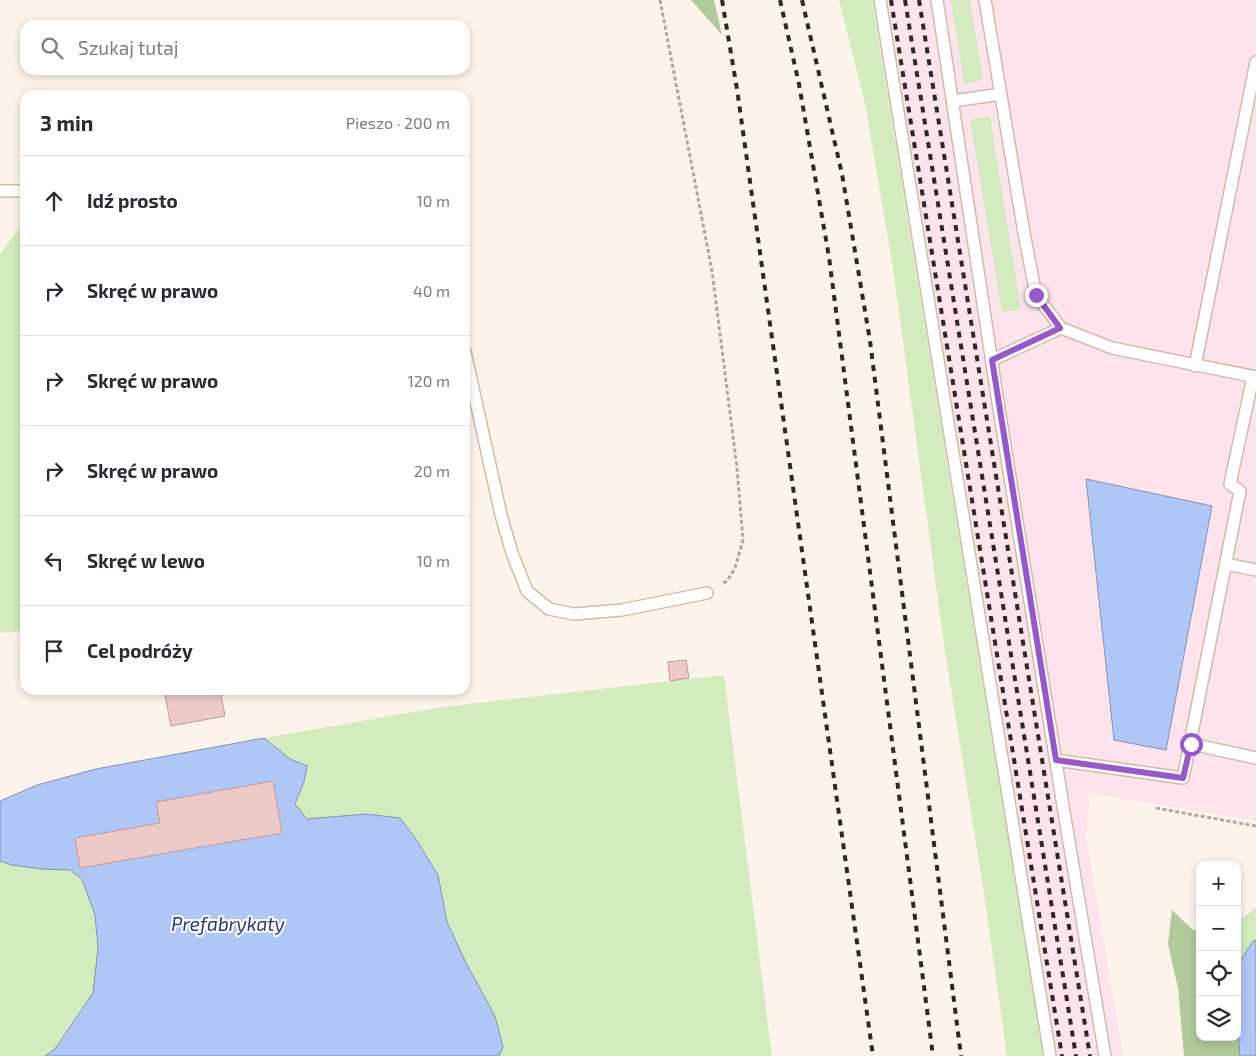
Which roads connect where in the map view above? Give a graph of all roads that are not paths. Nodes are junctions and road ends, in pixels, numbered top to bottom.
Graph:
1 (880, 0) edge
2 (937, 0) edge
3 (985, 0) edge
4 (1256, 62) edge
5 (1001, 94) junction
6 (953, 101) junction
7 (20, 191) edge
8 (0, 192) edge
9 (1060, 328) junction
10 (992, 360) junction
11 (1196, 366) junction
12 (470, 375) edge
13 (1255, 377) edge
14 (1226, 564) junction
15 (1256, 570) edge
16 (707, 593) road end
17 (1191, 744) junction
18 (1256, 758) edge
19 (1056, 760) junction
20 (1050, 1056) edge
21 (1105, 1056) edge

1 - 20 lane
2 - 6 lane
3 - 5 lane
4 - 11 lane
5 - 6 lane
5 - 9 lane
6 - 10 lane
7 - 8 lane
9 - 10 lane
9 - 11 lane
10 - 19 lane
11 - 13 lane
12 - 16 lane
13 - 14 lane
14 - 15 lane
14 - 17 lane
17 - 18 lane
17 - 19 lane
19 - 21 lane

